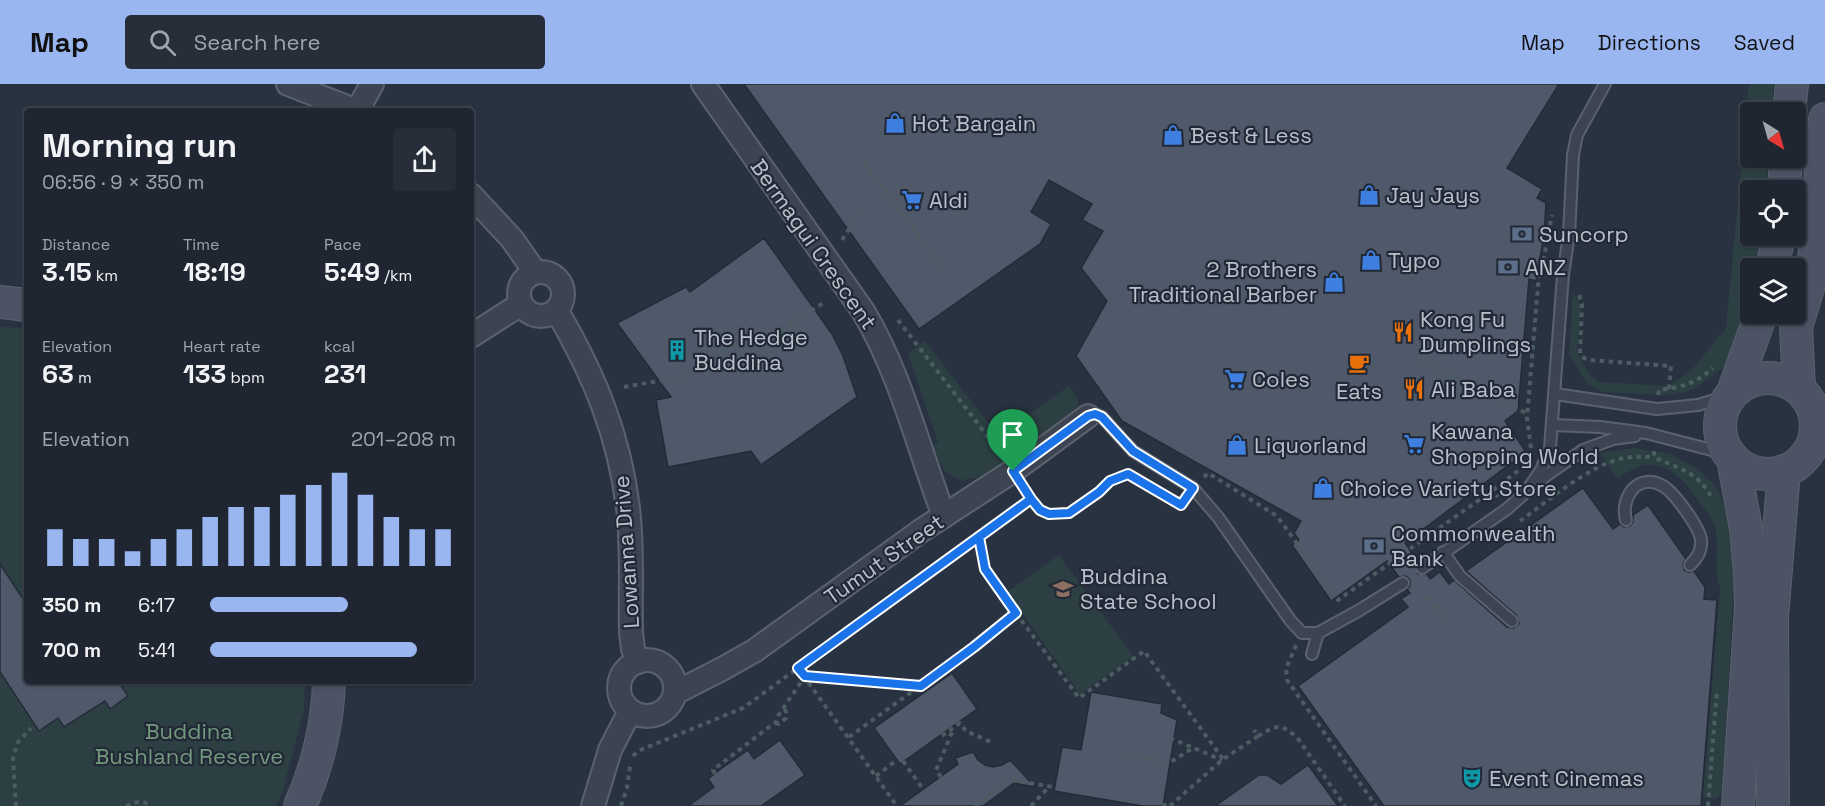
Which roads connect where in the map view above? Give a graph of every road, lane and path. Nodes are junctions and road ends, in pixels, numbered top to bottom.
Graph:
1 (288, 84) edge
2 (372, 84) edge
3 (703, 84) edge
4 (1605, 84) edge
5 (349, 108) edge
6 (359, 108) edge
7 (1825, 119) edge
8 (864, 162) dead end
9 (474, 198) edge
10 (1822, 199) edge
11 (862, 209) dead end
12 (1552, 213) dead end
13 (842, 240) dead end
14 (535, 272) junction
15 (946, 273) dead end
16 (1577, 292) dead end
17 (0, 302) edge
18 (823, 303) dead end
19 (521, 304) junction
20 (24, 305) edge
21 (557, 311) junction
22 (898, 320) dead end
23 (1748, 324) edge
24 (781, 331) dead end
25 (474, 334) edge
26 (768, 340) dead end
27 (1416, 359) dead end
28 (1720, 362) dead end
29 (624, 387) dead end
30 (1799, 388) junction
31 (1669, 389) junction
32 (1555, 394) junction
33 (1732, 394) junction
34 (1658, 396) dead end
35 (1528, 414) junction
36 (1088, 416) joint
37 (1552, 425) junction
38 (1651, 435) junction
39 (1820, 435) edge
40 (1530, 451) dead end
41 (1732, 457) junction
42 (1523, 465) dead end
43 (1013, 471) junction
44 (1784, 471) junction
45 (1532, 485) junction
46 (1193, 488) junction
47 (1493, 490) junction
48 (1031, 499) junction
49 (1714, 503) dead end
50 (1507, 508) junction
51 (944, 516) junction
52 (1626, 520) dead end
53 (1517, 523) dead end
54 (979, 537) junction
55 (1443, 552) junction
56 (1690, 565) dead end
57 (1422, 568) dead end
58 (1403, 582) dead end
59 (1428, 597) dead end
60 (1016, 613) junction
61 (1445, 621) dead end
62 (1512, 621) dead end
63 (1302, 633) junction
64 (1318, 633) junction
65 (1312, 654) dead end
66 (638, 662) junction
67 (798, 668) junction
68 (805, 676) junction
69 (1718, 678) dead end
70 (329, 684) edge
71 (921, 686) junction
72 (675, 693) junction
73 (784, 708) junction
74 (630, 711) junction
75 (775, 723) junction
76 (954, 727) junction
77 (31, 728) dead end
78 (1254, 730) dead end
79 (942, 736) dead end
80 (1258, 736) junction
81 (849, 737) junction
82 (1170, 738) dead end
83 (993, 743) dead end
84 (1193, 748) junction
85 (1123, 758) dead end
86 (1223, 759) junction
87 (897, 760) dead end
88 (903, 761) dead end
89 (715, 774) dead end
90 (876, 776) junction
91 (941, 777) dead end
92 (1048, 786) junction
93 (1054, 787) dead end
94 (923, 789) dead end
95 (150, 805) edge
96 (1166, 805) edge
97 (16, 806) edge
98 (126, 806) edge
99 (300, 806) edge
100 (593, 806) edge
101 (621, 806) edge
102 (897, 806) edge
103 (975, 806) edge
104 (1031, 806) edge
105 (1345, 806) edge
106 (1376, 806) edge
107 (1708, 806) edge
108 (1738, 806) edge
109 (1773, 806) edge

1 - 5 street
2 - 6 street
3 - 51 street, Bermagui Crescent
4 - 32 lane
7 - 10 main road
8 - 15 path
9 - 14 street
10 - 30 main road
11 - 13 path
12 - 35 path
14 - 19 street
14 - 21 street
16 - 31 path
17 - 20 main road
18 - 24 path
19 - 21 street
19 - 25 street
21 - 66 street, Lowanna Drive
22 - 43 path
23 - 33 main road
26 - 29 path
27 - 35 path
28 - 31 path
30 - 33 main road
30 - 39 main road
31 - 34 path
32 - 33 lane
32 - 37 lane
33 - 41 main road
35 - 40 path
36 - 43 street, Tumut Street
36 - 46 lane
37 - 38 lane
37 - 45 lane
38 - 41 lane
38 - 45 lane
39 - 44 main road
41 - 44 main road
41 - 108 main road
42 - 47 path
43 - 48 path
43 - 51 street, Tumut Street
44 - 109 main road
45 - 50 lane
46 - 47 path
46 - 48 path
46 - 63 lane
47 - 50 path
48 - 54 path
49 - 53 path
50 - 55 lane
51 - 72 street, Tumut Street
52 - 56 lane
54 - 60 path
54 - 67 path
55 - 57 lane
55 - 62 lane
58 - 64 lane
59 - 61 path
60 - 71 path
60 - 86 path
63 - 64 lane
63 - 106 path
64 - 65 lane
66 - 72 street
66 - 74 street
67 - 68 path
67 - 101 path
68 - 71 path
68 - 73 path
68 - 81 path
69 - 107 path
70 - 99 main road
71 - 81 path
72 - 74 street
73 - 75 path
73 - 75 path
74 - 100 street
75 - 89 path
76 - 79 path
76 - 83 path
76 - 91 path
77 - 97 path
78 - 80 path
80 - 86 path
80 - 105 path
81 - 90 path
82 - 84 path
84 - 85 path
84 - 86 path
86 - 96 path
87 - 90 path
88 - 94 path
90 - 102 path
92 - 93 path
92 - 103 path
92 - 104 path
95 - 98 path

